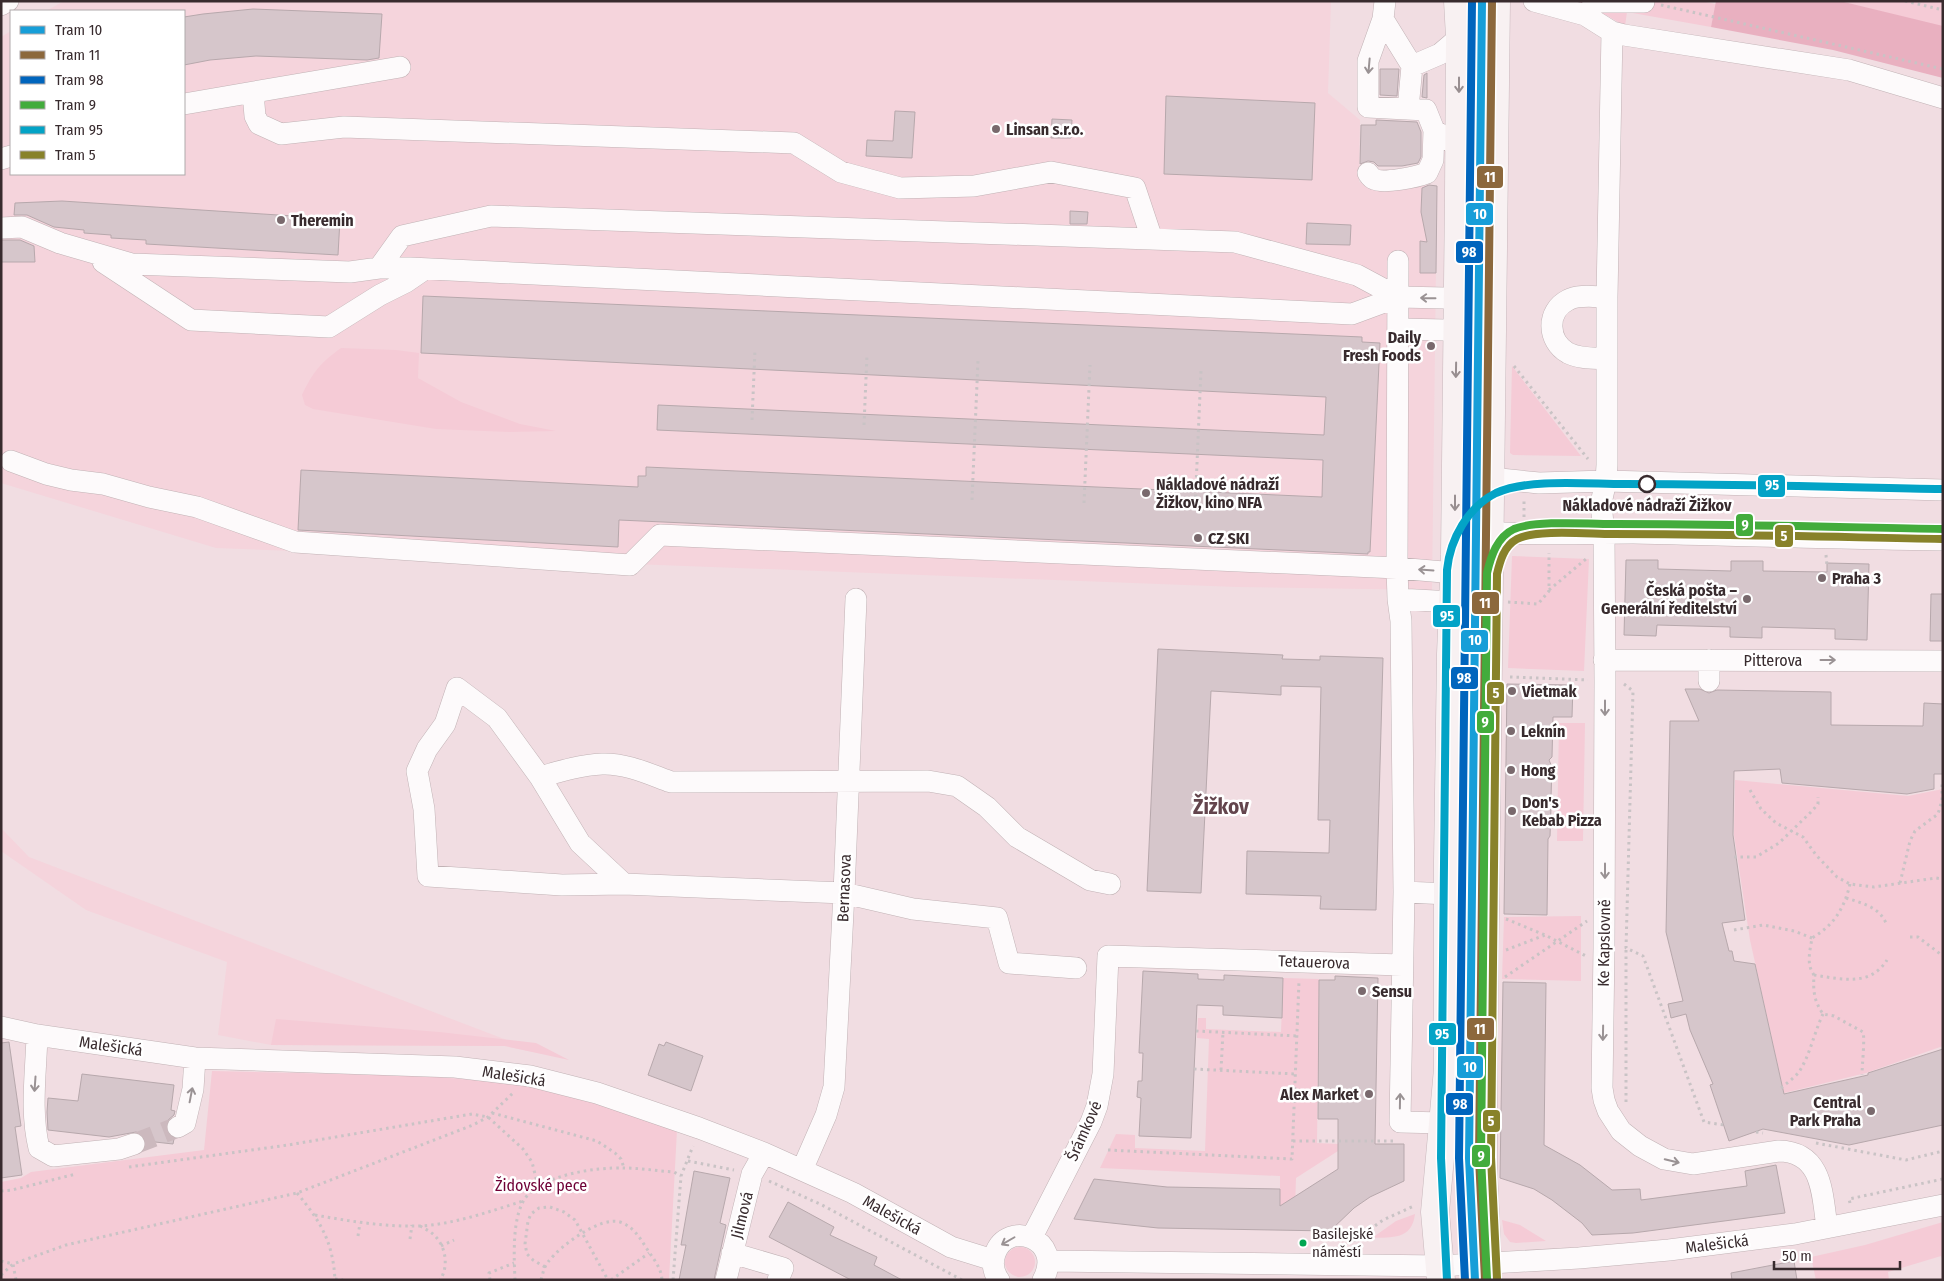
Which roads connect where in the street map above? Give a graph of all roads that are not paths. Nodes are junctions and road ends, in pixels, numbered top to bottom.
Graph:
1 (8, 1) edge
2 (1458, 1) edge
3 (1496, 1) edge
4 (1534, 1) edge
5 (1644, 2) edge
6 (1, 5) edge
7 (1384, 10) edge
8 (1585, 15) junction
9 (1612, 32) junction
10 (1460, 37) junction
11 (400, 66) dead end
12 (1412, 66) junction
13 (253, 93) junction
14 (1943, 98) edge
15 (185, 104) edge
16 (1408, 109) junction
17 (1434, 130) junction
18 (1459, 148) junction
19 (1368, 173) dead end
20 (1, 228) edge
21 (1152, 239) junction
22 (86, 251) junction
23 (1398, 261) dead end
24 (378, 268) junction
25 (425, 269) junction
26 (1398, 297) junction
27 (1607, 297) junction
28 (1458, 298) junction
29 (1492, 299) junction
30 (1399, 329) junction
31 (1457, 330) junction
32 (1492, 331) junction
33 (1607, 359) junction
34 (11, 461) dead end
35 (1455, 477) junction
36 (1490, 478) junction
37 (1606, 482) junction
38 (1943, 490) edge
39 (1455, 530) junction
40 (1488, 533) junction
41 (1604, 534) junction
42 (1943, 540) edge
43 (1397, 568) junction
44 (1455, 572) junction
45 (1398, 599) junction
46 (856, 600) dead end
47 (1453, 602) junction
48 (1604, 660) junction
49 (1943, 661) edge
50 (540, 777) junction
51 (848, 781) junction
52 (624, 884) junction
53 (1110, 884) dead end
54 (1404, 892) junction
55 (844, 893) junction
56 (1449, 894) junction
57 (1108, 956) joint
58 (1402, 965) junction
59 (1076, 968) dead end
60 (1, 1027) edge
61 (37, 1035) junction
62 (195, 1058) junction
63 (1444, 1123) junction
64 (178, 1127) tunnel mouth
65 (134, 1144) tunnel mouth
66 (764, 1153) junction
67 (802, 1170) junction
68 (1943, 1205) edge
69 (1827, 1227) junction
70 (1032, 1237) junction
71 (732, 1253) junction
72 (996, 1270) edge
73 (1046, 1271) edge
74 (1487, 1271) edge
75 (1440, 1273) edge
76 (726, 1280) edge
77 (778, 1280) edge

1 - 6 street
2 - 10 main road
3 - 29 main road
4 - 8 street
5 - 8 street
7 - 12 street
7 -> 16 street
8 - 9 street
9 - 14 street
9 - 27 street, Ke Kapslovně
10 - 12 street
10 -> 18 main road
11 - 13 street
12 - 16 street
13 - 15 street
13 - 21 street
16 - 17 street
17 - 18 street
17 - 19 street
18 - 28 main road
20 - 22 street
21 - 24 street
21 - 26 street
22 - 24 street
22 - 25 street
23 - 26 street
24 - 25 street
25 - 26 street
28 -> 26 street
26 - 30 street
27 - 33 street, Ke Kapslovně
27 - 33 street
28 - 29 street
28 - 31 main road
29 - 32 main road
30 - 31 street
30 - 43 street
31 - 32 street
31 -> 35 main road
32 - 36 main road
33 - 37 street, Ke Kapslovně
34 - 43 street
35 - 36 street
35 -> 39 main road
36 - 37 street
36 - 40 main road
37 - 38 street
37 - 41 street, Ke Kapslovně
39 - 40 street
39 - 44 main road
40 - 41 street
40 - 74 main road
41 - 42 street
41 - 48 street, Ke Kapslovně
44 -> 43 street
43 - 45 street
44 - 47 main road
45 - 47 street
45 - 54 street
46 - 51 street, Bernasova
47 - 56 main road
48 -> 49 street, Pitterova
48 -> 69 street, Ke Kapslovně
50 - 51 street
50 - 52 street
50 - 52 street
51 - 53 street
51 - 55 street, Bernasova
52 - 55 street
54 - 56 street
54 - 58 street
55 - 59 street
55 - 67 street, Bernasova
56 - 63 main road
57 - 58 street, Tetauerova
57 - 70 street, Šrámkové
63 -> 58 street
60 - 61 street, Malešická
61 - 62 street, Malešická
61 -> 65 street
64 -> 62 street
62 - 66 street, Malešická
63 - 75 main road
66 - 67 street, Malešická
66 - 71 street, Jilmová
67 - 72 street, Malešická
68 - 69 street, Malešická
69 - 74 street, Malešická
70 -> 72 street
70 - 73 street
71 - 76 street, Jilmová
71 - 77 street
73 - 75 street
74 - 75 street

